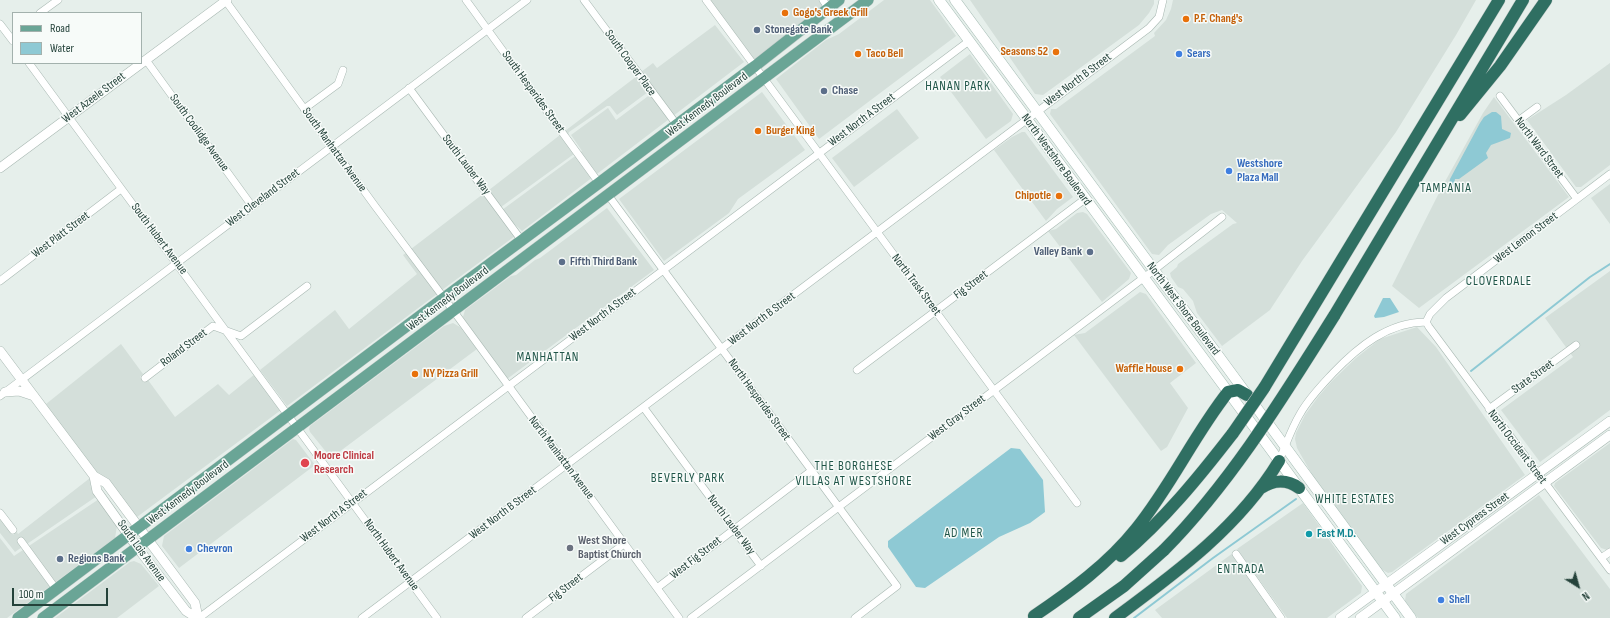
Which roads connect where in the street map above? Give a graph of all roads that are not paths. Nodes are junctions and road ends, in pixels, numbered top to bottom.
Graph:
1 (58, 0) edge
2 (226, 0) edge
3 (466, 0) edge
4 (527, 0) edge
5 (584, 0) edge
6 (706, 0) edge
7 (839, 0) edge
8 (868, 0) edge
9 (939, 0) edge
10 (955, 0) edge
11 (1163, 0) edge
12 (1499, 0) edge
13 (1523, 0) edge
14 (1546, 0) edge
15 (826, 4) edge
16 (41, 12) edge
17 (0, 24) edge
18 (488, 29) junction
19 (12, 37) edge
20 (969, 41) junction
21 (146, 60) junction
22 (142, 63) edge
23 (30, 64) edge
24 (141, 64) edge
25 (755, 66) junction
26 (343, 70) dead end
27 (764, 78) junction
28 (409, 88) junction
29 (1500, 96) dead end
30 (1537, 106) dead end
31 (304, 109) junction
32 (1037, 112) junction
33 (69, 117) junction
34 (1026, 120) junction
35 (1518, 121) junction
36 (676, 125) junction
37 (331, 147) junction
38 (646, 148) junction
39 (1434, 149) junction
40 (819, 153) junction
41 (0, 168) edge
42 (1610, 174) edge
43 (599, 183) junction
44 (122, 189) junction
45 (608, 195) junction
46 (1085, 199) junction
47 (1577, 199) junction
48 (252, 206) junction
49 (1222, 217) dead end
50 (569, 224) junction
51 (877, 233) junction
52 (522, 241) junction
53 (176, 263) junction
54 (663, 270) junction
55 (1154, 270) junction
56 (1144, 278) junction
57 (0, 281) edge
58 (307, 286) dead end
59 (444, 298) junction
60 (453, 311) junction
61 (935, 312) junction
62 (1426, 322) junction
63 (225, 329) junction
64 (1576, 345) dead end
65 (721, 349) junction
66 (0, 351) edge
67 (857, 370) dead end
68 (145, 378) dead end
69 (22, 379) junction
70 (508, 387) junction
71 (994, 391) junction
72 (1228, 392) junction
73 (3, 394) edge
74 (1247, 395) junction
75 (34, 396) junction
76 (644, 408) junction
77 (1489, 409) junction
78 (289, 414) junction
79 (1610, 421) edge
80 (297, 428) junction
81 (1610, 435) edge
82 (1285, 448) junction
83 (1279, 461) junction
84 (565, 465) junction
85 (811, 471) junction
86 (1537, 474) junction
87 (94, 476) junction
88 (1544, 483) junction
89 (1299, 488) junction
90 (1260, 489) junction
91 (353, 502) junction
92 (1077, 504) dead end
93 (838, 508) junction
94 (0, 513) edge
95 (139, 526) junction
96 (733, 529) junction
97 (13, 530) dead end
98 (1456, 533) junction
99 (129, 534) junction
100 (148, 539) junction
101 (21, 541) dead end
102 (1463, 543) junction
103 (624, 544) junction
104 (138, 547) junction
105 (1610, 552) edge
106 (1236, 554) dead end
107 (1601, 558) junction
108 (761, 566) junction
109 (1610, 570) edge
110 (411, 582) junction
111 (1386, 585) junction
112 (657, 588) junction
113 (56, 589) junction
114 (1376, 591) junction
115 (1393, 594) junction
116 (1383, 601) junction
117 (26, 614) edge
118 (1033, 617) edge
119 (18, 618) edge
120 (42, 618) edge
121 (198, 618) edge
122 (362, 618) edge
123 (437, 618) edge
124 (526, 618) edge
125 (678, 618) edge
126 (691, 618) edge
127 (855, 618) edge
128 (1080, 618) edge
129 (1115, 618) edge
130 (1281, 618) edge
131 (1340, 618) edge
132 (1360, 618) edge
133 (1396, 618) edge
134 (1411, 618) edge

1 - 16 street
2 - 21 street, West Azeele Street
2 - 31 street, South Manhattan Avenue
3 - 18 street, South Hesperides Street
4 - 18 street, West Cleveland Street
5 - 36 street, South Cooper Place
6 - 25 street, North Trask Street
7 - 15 main road, West Kennedy Boulevard
8 - 27 main road, West Kennedy Boulevard
9 - 20 main road
10 - 32 main road, North West Shore Boulevard
11 - 32 street, West North B Street
12 - 118 highway, bridge
13 - 39 highway
14 - 39 highway
15 - 25 main road, West Kennedy Boulevard
17 - 19 street
18 - 28 street, West Cleveland Street
18 - 43 street, South Hesperides Street
20 - 34 main road, North Westshore Boulevard
20 - 40 street, West North A Street
21 - 22 street, West Azeele Street
21 - 48 street, South Coolidge Avenue
23 - 33 street, South Hubert Avenue
24 - 33 street, West Azeele Street
25 - 27 street, North Trask Street
25 - 36 main road, West Kennedy Boulevard
26 - 31 street
27 - 40 street, North Trask Street
27 - 45 main road, West Kennedy Boulevard
28 - 37 street, West Cleveland Street
28 - 52 street, South Lauber Way
29 - 35 street, North Ward Street
30 - 35 street
31 - 37 street, South Manhattan Avenue
32 - 34 street, West North B Street
32 - 55 main road, North West Shore Boulevard
33 - 41 street, West Azeele Street
33 - 44 street, South Hubert Avenue
34 - 46 main road, North Westshore Boulevard
34 - 51 street, West North B Street
35 - 47 street, North Ward Street
36 - 38 main road, West Kennedy Boulevard
37 - 48 street, West Cleveland Street
37 - 59 street, South Manhattan Avenue
38 - 43 main road, West Kennedy Boulevard
38 - 45 main road
39 - 128 highway, bridge
40 - 51 street, North Trask Street
40 - 54 street, West North A Street
42 - 47 street, West Lemon Street
43 - 50 main road
43 - 52 main road, West Kennedy Boulevard
44 - 53 street, South Hubert Avenue
44 - 57 street, West Platt Street
45 - 50 main road, West Kennedy Boulevard
45 - 54 street, North Hesperides Street
46 - 56 main road, North Westshore Boulevard
46 - 61 street, Fig Street
47 - 62 street, West Lemon Street
48 - 53 street, West Cleveland Street
49 - 55 street, West Gray Street
50 - 60 main road, West Kennedy Boulevard
51 - 61 street, North Trask Street
51 - 65 street, West North B Street
52 - 59 main road, West Kennedy Boulevard
53 - 63 street, South Hubert Avenue
53 - 69 street, West Cleveland Street
54 - 65 street, North Hesperides Street
54 - 70 street, West North A Street
55 - 56 street, West Gray Street
55 - 74 main road, North West Shore Boulevard
56 - 71 street, West Gray Street
56 - 72 main road, North West Shore Boulevard
58 - 63 street
59 - 60 street, North Manhattan Avenue
59 - 78 main road, West Kennedy Boulevard
60 - 70 street, North Manhattan Avenue
60 - 80 main road, West Kennedy Boulevard
61 - 67 street, Fig Street
61 - 71 street, North Trask Street
62 - 77 street, North Occident Street
62 - 82 street
63 - 68 street, Roland Street
63 - 78 street, South Hubert Avenue
64 - 77 street, State Street
65 - 76 street, West North B Street
65 - 85 street, North Hesperides Street
66 - 69 street, South Lois Avenue
69 - 73 street, West Cleveland Street
69 - 75 street, South Lois Avenue
70 - 84 street, North Manhattan Avenue
70 - 91 street, West North A Street
71 - 92 street, North Trask Street
71 - 93 street, West Gray Street
72 - 74 highway
72 - 83 main road, North West Shore Boulevard
72 - 118 highway
73 - 75 street
74 - 82 main road, North West Shore Boulevard
75 - 87 street, South Lois Avenue
76 - 84 street, West North B Street
76 - 96 street, North Lauber Way
77 - 86 street, North Occident Street
78 - 80 street, North Hubert Avenue
78 - 95 main road, West Kennedy Boulevard
79 - 86 street, West Cypress Street
80 - 91 street, North Hubert Avenue
80 - 100 main road, West Kennedy Boulevard
81 - 88 street, West Cypress Street
82 - 83 street
82 - 111 main road, North West Shore Boulevard
83 - 89 main road, North West Shore Boulevard
83 - 90 highway
84 - 103 street, North Manhattan Avenue
84 - 110 street, West North B Street
85 - 93 street, North Hesperides Street
85 - 96 street, West Fig Street
86 - 88 street, North Occident Street
86 - 98 street, West Cypress Street
87 - 95 street, South Lois Avenue
87 - 99 street, South Lois Avenue
88 - 102 street, West Cypress Street
88 - 107 street, North Occident Street
89 - 90 highway
89 - 114 main road, North West Shore Boulevard
90 - 129 highway
91 - 110 street, North Hubert Avenue
91 - 121 street, West North A Street
93 - 108 street, West Gray Street
93 - 127 street, North Hesperides Street
94 - 97 street
95 - 99 main road, West Kennedy Boulevard
95 - 100 street, South Lois Avenue
96 - 108 street, North Lauber Way
96 - 112 street, West Fig Street
98 - 102 street
98 - 111 street, West Cypress Street
99 - 104 street, South Lois Avenue
99 - 113 main road, West Kennedy Boulevard
100 - 104 main road, West Kennedy Boulevard
100 - 121 street, South Lois Avenue
101 - 113 street
102 - 115 street, West Cypress Street
103 - 112 street, North Manhattan Avenue
103 - 124 street, Fig Street
104 - 120 main road, West Kennedy Boulevard
104 - 121 street, South Lois Avenue
105 - 107 street
106 - 130 street
107 - 109 street, North Occident Street
108 - 126 street, West Gray Street
110 - 122 street, West North B Street
110 - 123 street, North Hubert Avenue
111 - 114 street, West Cypress Street
111 - 115 main road, North West Shore Boulevard
112 - 125 street, North Manhattan Avenue
113 - 117 main road, West Kennedy Boulevard
114 - 116 main road, North West Shore Boulevard
114 - 131 street, West Cypress Street
115 - 116 street, West Cypress Street
115 - 134 main road, North West Shore Boulevard
116 - 132 street, West Cypress Street
116 - 133 main road, North West Shore Boulevard
117 - 119 main road, West Kennedy Boulevard

